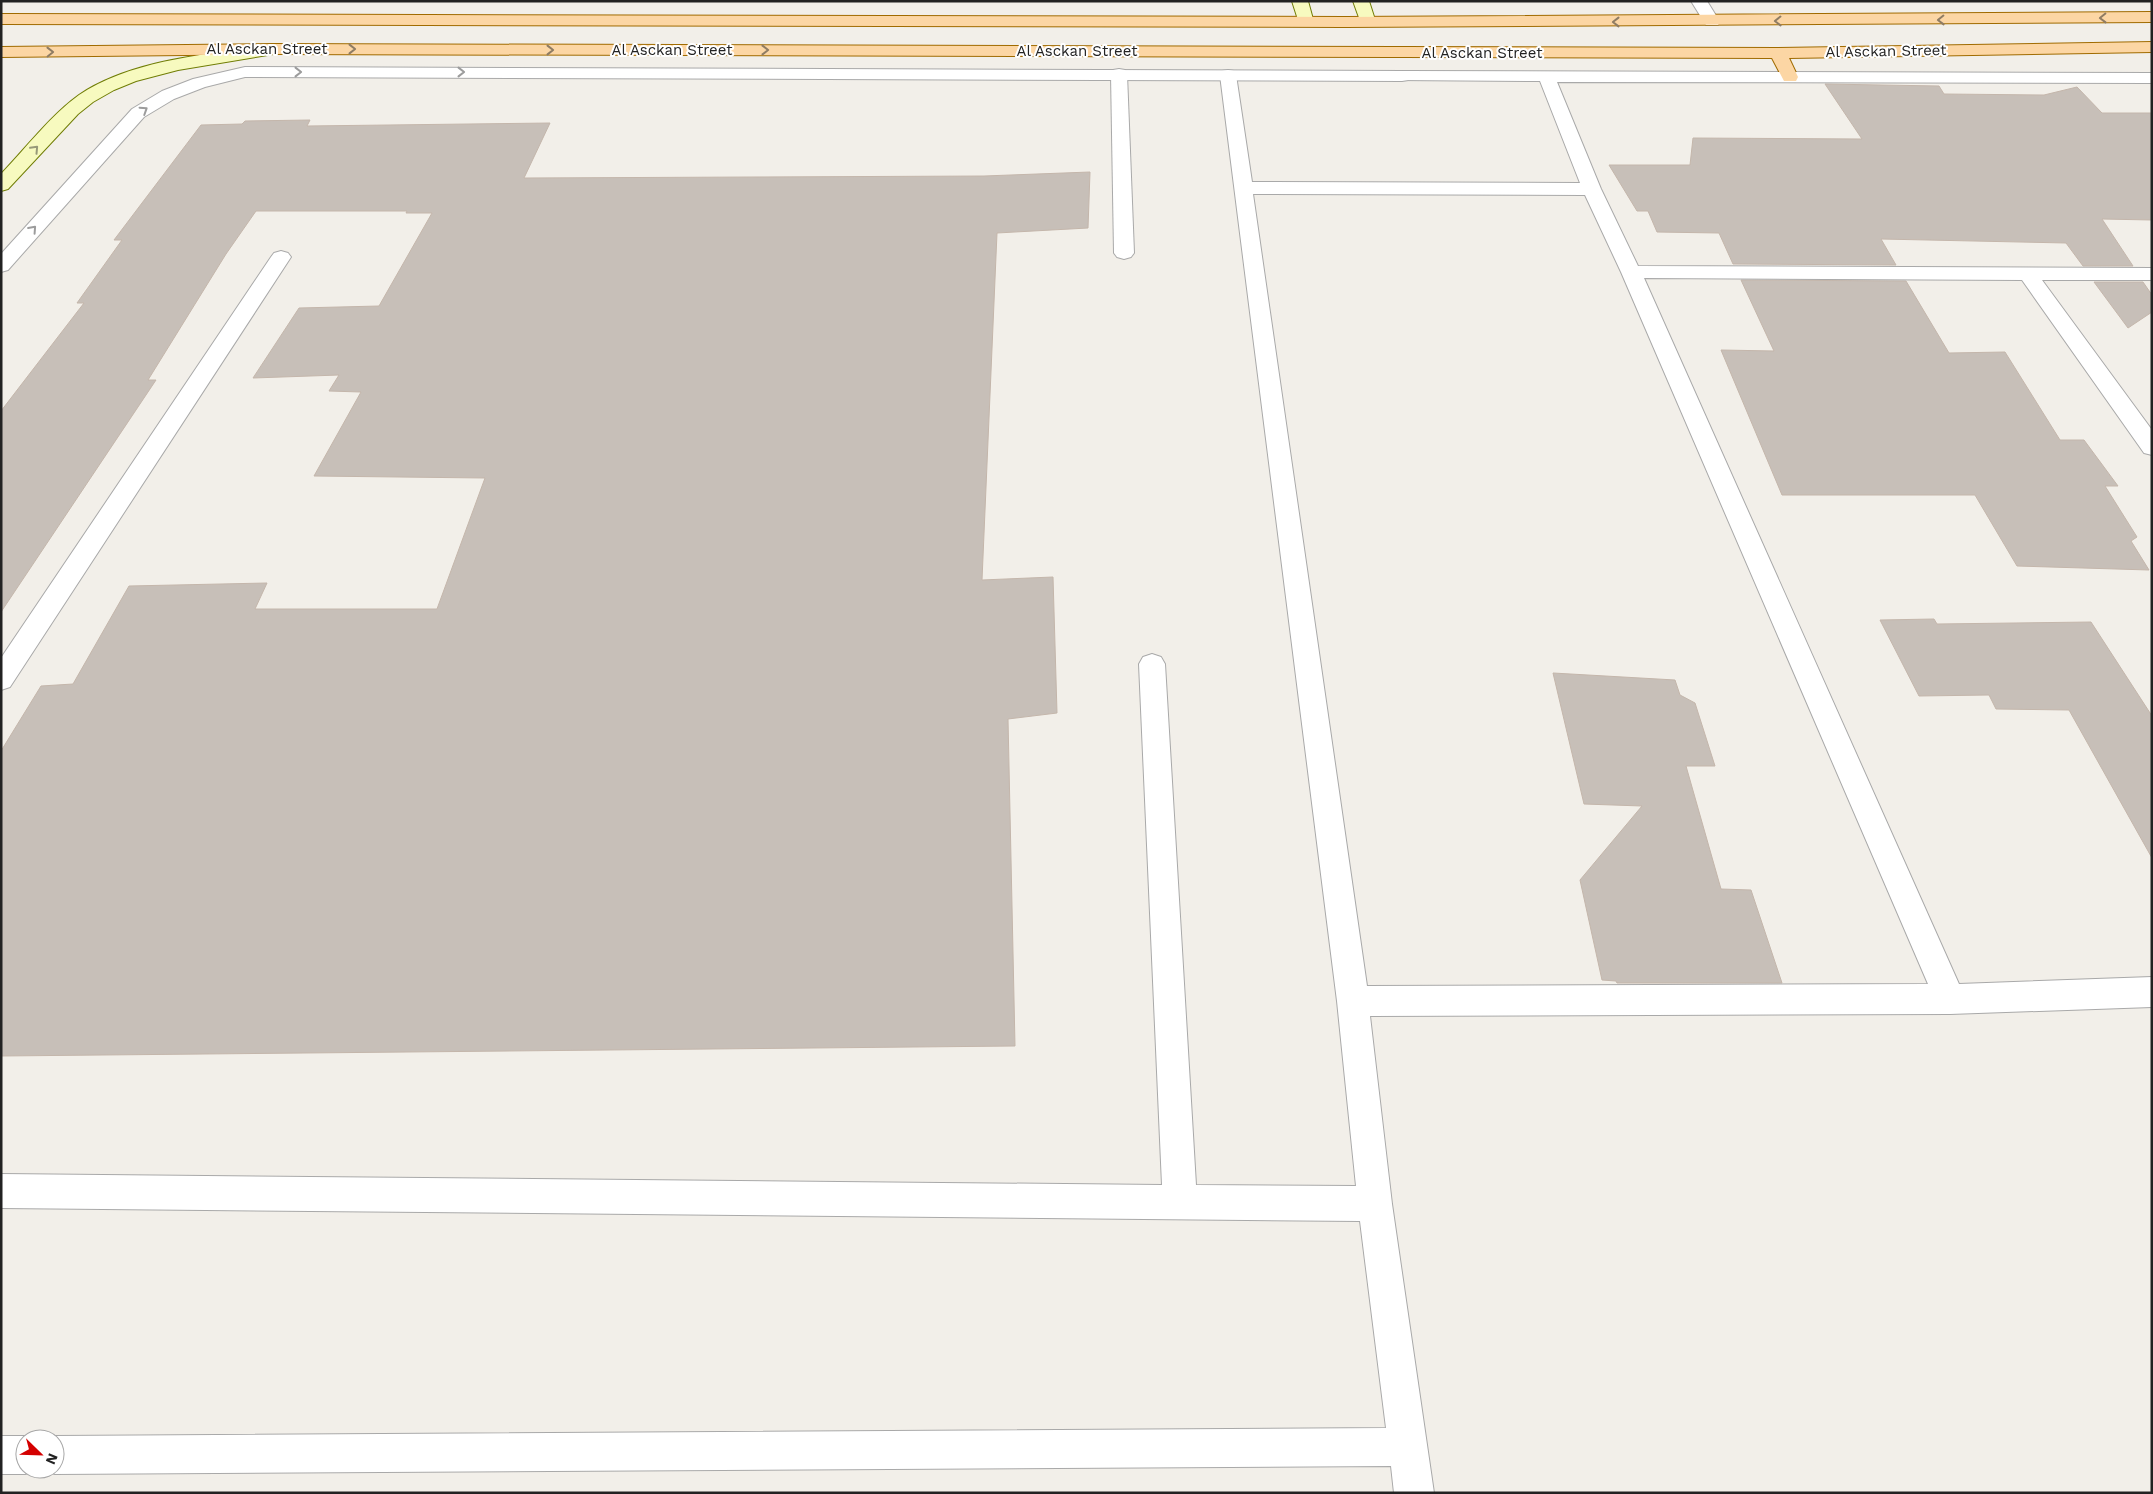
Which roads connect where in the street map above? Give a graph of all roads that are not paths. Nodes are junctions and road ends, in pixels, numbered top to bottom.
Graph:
1 (1300, 1) edge
2 (1361, 1) edge
3 (1699, 1) edge
4 (2152, 17) edge
5 (1, 18) edge
6 (1712, 22) junction
7 (1306, 23) junction
8 (1368, 23) junction
9 (2152, 47) edge
10 (274, 49) junction
11 (525, 49) junction
12 (1, 52) edge
13 (1396, 52) junction
14 (1778, 53) junction
15 (512, 72) junction
16 (1120, 74) junction
17 (1228, 75) junction
18 (1402, 76) junction
19 (1546, 76) junction
20 (1790, 77) junction
21 (2152, 78) edge
22 (1, 185) edge
23 (1243, 188) junction
24 (1592, 189) junction
25 (1124, 253) dead end
26 (282, 257) dead end
27 (1, 266) edge
28 (1631, 272) junction
29 (2028, 274) junction
30 (2152, 274) edge
31 (2152, 446) edge
32 (1152, 664) dead end
33 (1, 680) edge
34 (2152, 992) edge
35 (1950, 999) junction
36 (1353, 1001) junction
37 (1, 1191) edge
38 (1180, 1203) junction
39 (1375, 1204) junction
40 (1408, 1447) junction
41 (15, 1455) edge
42 (65, 1455) edge
43 (1, 1456) edge
44 (1414, 1493) edge

1 - 7 main road
2 - 8 main road
3 - 6 street
4 -> 6 main road, Al Asckan Street
5 - 7 main road, Al Asckan Street
6 -> 8 main road, Al Asckan Street
7 - 8 main road, Al Asckan Street
9 - 14 main road, Al Asckan Street
10 -> 11 main road, Al Asckan Street
12 -> 10 main road, Al Asckan Street
22 -> 10 main road
11 -> 13 main road, Al Asckan Street
11 - 15 main road
13 - 14 main road, Al Asckan Street
13 - 18 main road
14 - 20 main road
15 - 16 street
27 -> 15 street
16 - 17 street
16 - 25 street
17 - 18 street
17 - 23 street
18 - 19 street
19 - 20 street
19 - 24 street
20 - 21 street
23 - 24 street
23 - 36 street
24 - 28 street
26 - 33 street
28 - 29 street
28 - 35 street
29 - 30 street
29 - 31 street
32 - 38 street
34 - 35 street
35 - 36 street
36 - 39 street
37 - 38 street
38 - 39 street
39 - 40 street
40 - 42 street
40 - 44 street
41 - 43 street

